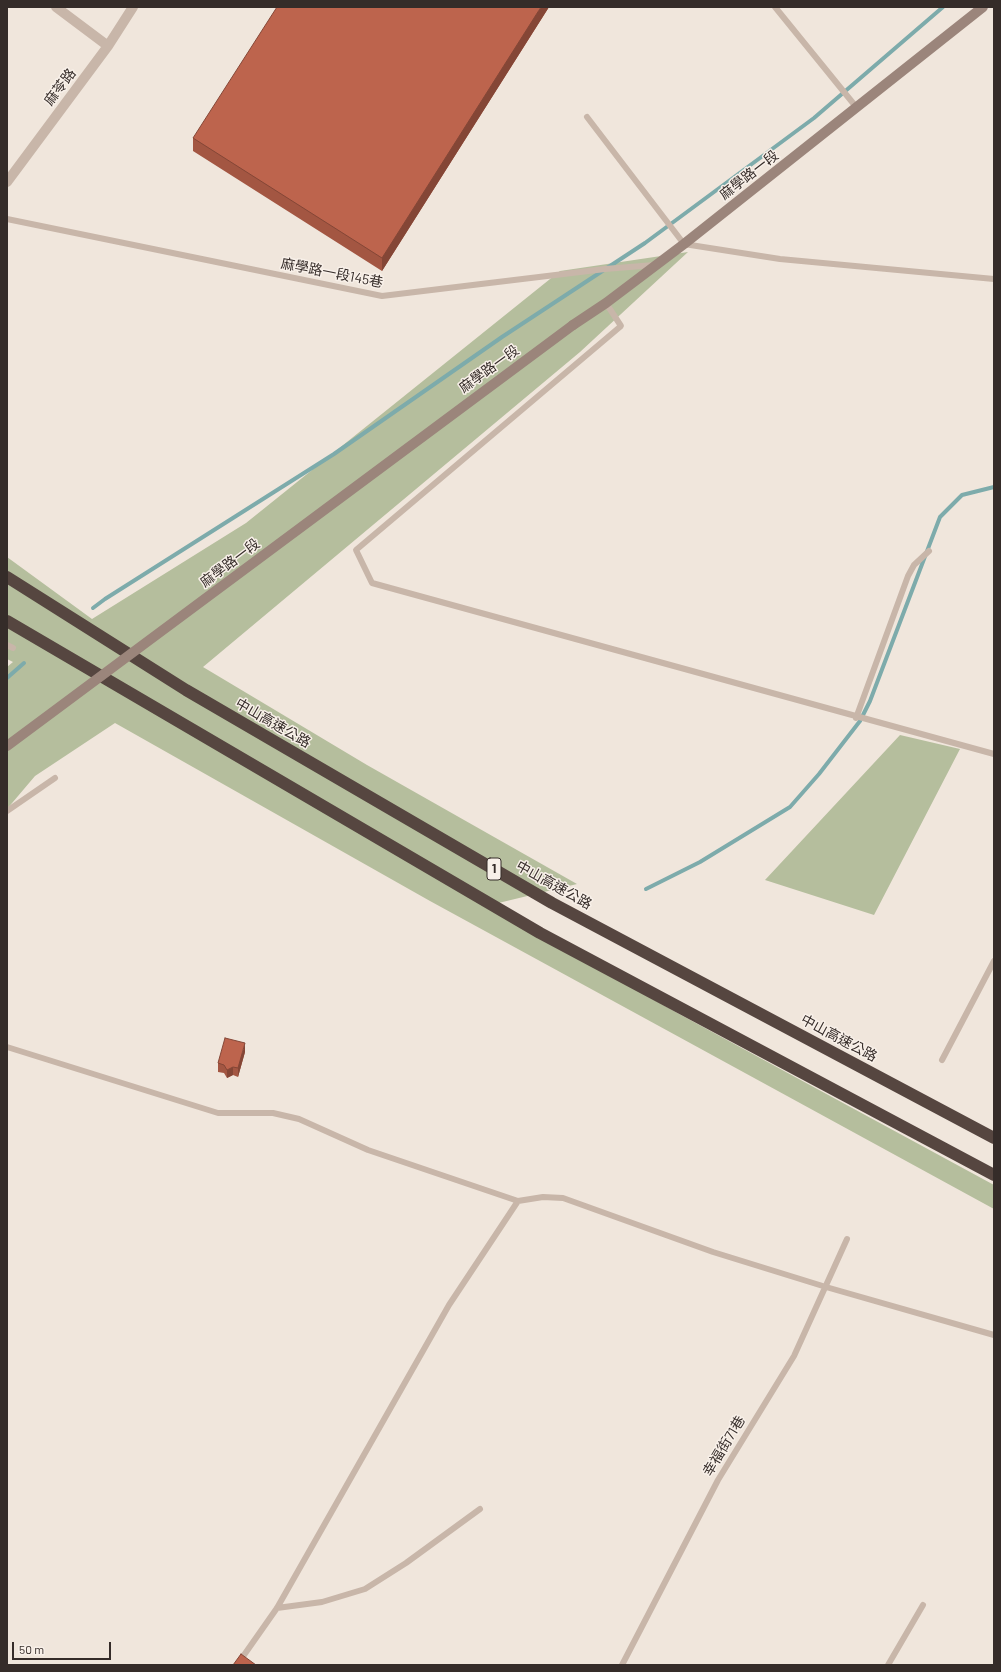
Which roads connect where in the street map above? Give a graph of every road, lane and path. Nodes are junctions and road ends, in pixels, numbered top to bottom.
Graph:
1 (56, 7) edge
2 (133, 7) edge
3 (775, 7) edge
4 (983, 7) edge
5 (108, 46) junction
6 (857, 108) junction
7 (587, 117) dead end
8 (7, 182) edge
9 (7, 219) edge
10 (684, 244) junction
11 (656, 265) junction
12 (994, 279) edge
13 (606, 303) junction
14 (929, 551) dead end
15 (7, 577) edge
16 (7, 621) edge
17 (856, 718) junction
18 (7, 746) edge
19 (994, 754) edge
20 (55, 778) dead end
21 (7, 811) edge
22 (994, 961) edge
23 (7, 1047) edge
24 (942, 1060) dead end
25 (994, 1138) edge
26 (994, 1175) edge
27 (518, 1201) junction
28 (846, 1239) dead end
29 (826, 1287) junction
30 (994, 1335) edge
31 (480, 1509) dead end
32 (923, 1605) dead end
33 (278, 1608) junction
34 (237, 1665) edge
35 (622, 1665) edge
36 (888, 1665) edge

1 - 5 street
2 - 5 street, 麻苓路
3 - 6 lane
4 - 6 main road, 麻學路一段
5 - 8 street, 麻苓路
6 - 10 main road, 麻學路一段
7 - 10 lane
9 - 11 lane, 麻學路一段145巷
10 - 11 main road, 麻學路一段
10 - 12 lane
11 - 13 main road, 麻學路一段
13 - 17 lane
13 - 18 main road, 麻學路一段, bridge
14 - 17 lane
15 - 25 highway, 中山高速公路 / 1
16 - 26 highway, 1
17 - 19 lane
20 - 21 lane
22 - 24 lane
23 - 27 lane
27 - 29 lane
27 - 33 lane
28 - 29 lane, 幸福街71巷
29 - 30 lane
29 - 35 lane, 幸福街71巷
31 - 33 lane
32 - 36 lane
33 - 34 lane

